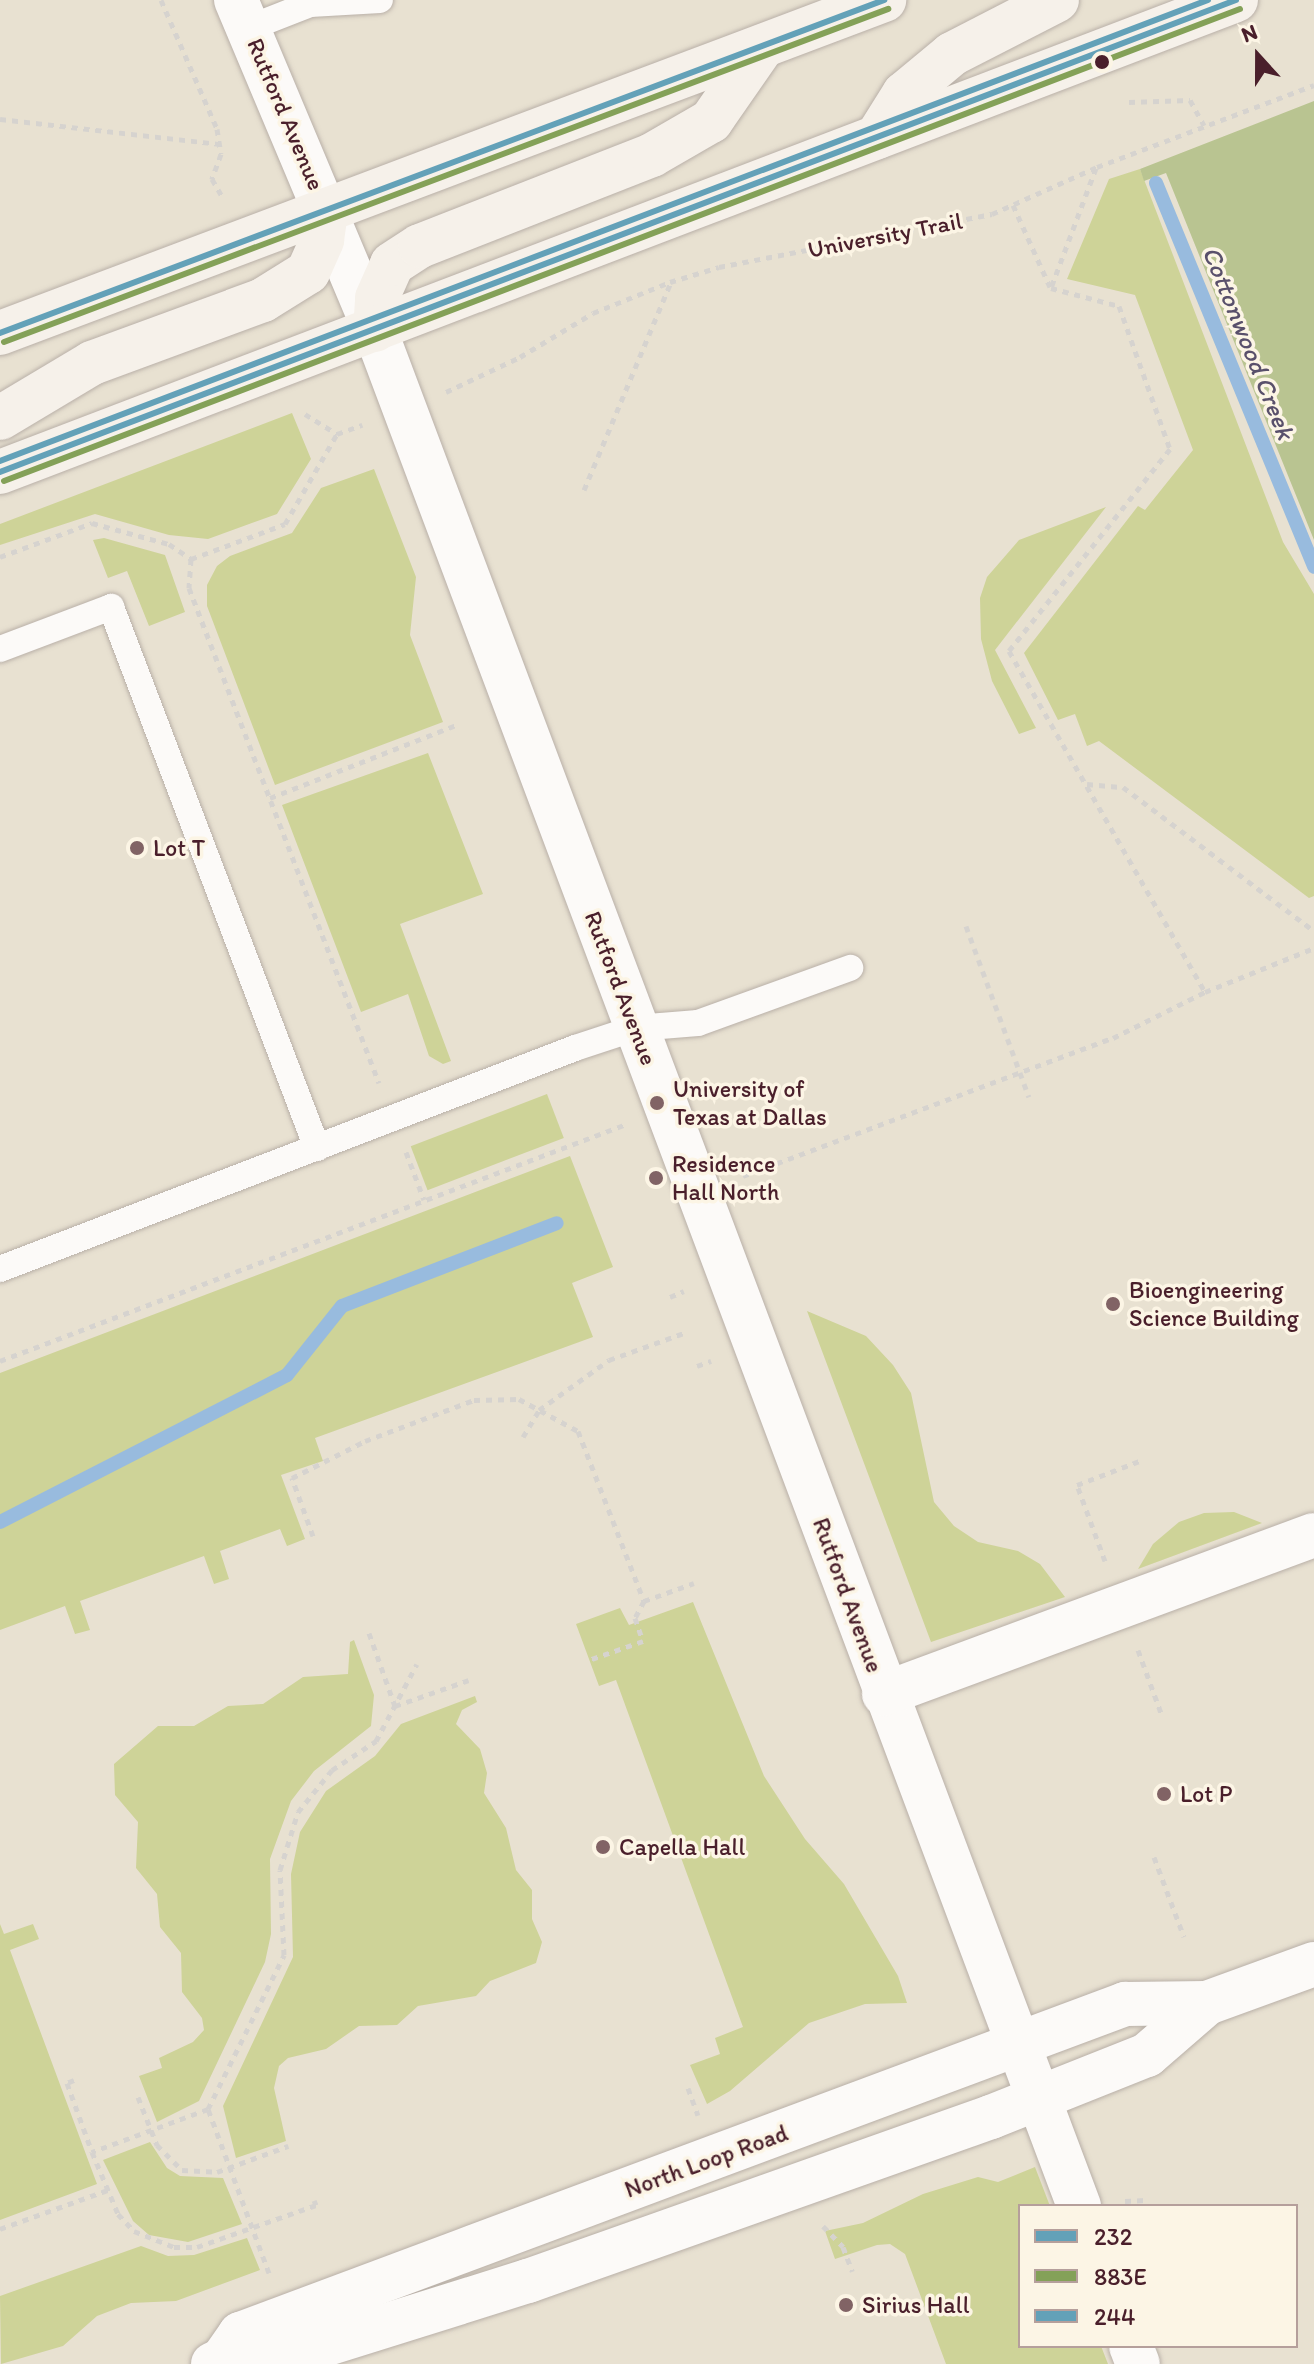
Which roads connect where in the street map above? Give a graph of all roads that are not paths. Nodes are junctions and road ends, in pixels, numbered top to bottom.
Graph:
1 (380, 0) edge
2 (884, 0) edge
3 (1057, 0) edge
4 (1236, 0) edge
5 (242, 14) edge
6 (763, 46) junction
7 (877, 137) junction
8 (326, 210) junction
9 (375, 330) junction
10 (0, 333) edge
11 (0, 418) edge
12 (0, 472) edge
13 (0, 649) edge
14 (850, 968) dead end
15 (636, 1028) junction
16 (317, 1148) junction
17 (0, 1269) edge
18 (1314, 1535) edge
19 (884, 1694) junction
20 (1314, 1964) edge
21 (1207, 2003) junction
22 (1018, 2045) junction
23 (1038, 2100) junction
24 (1078, 2204) edge
25 (233, 2363) edge

1 - 5 lane
2 - 6 street
3 - 7 street
4 - 7 street
5 - 8 street, Rutford Avenue
6 - 8 street
6 - 9 street
7 - 9 street
8 - 9 street, Rutford Avenue
8 - 10 street
8 - 11 street
9 - 12 street
9 - 15 street, Rutford Avenue
13 - 16 lane
14 - 15 lane
15 - 16 lane
15 - 19 street, Rutford Avenue
16 - 17 lane
18 - 19 street
19 - 22 street, Rutford Avenue
20 - 21 street, North Loop Road
21 - 22 street, North Loop Road
21 - 23 street, North Loop Road
22 - 23 street, Rutford Avenue
22 - 25 street, North Loop Road
23 - 24 street, Rutford Avenue
23 - 25 street, North Loop Road

